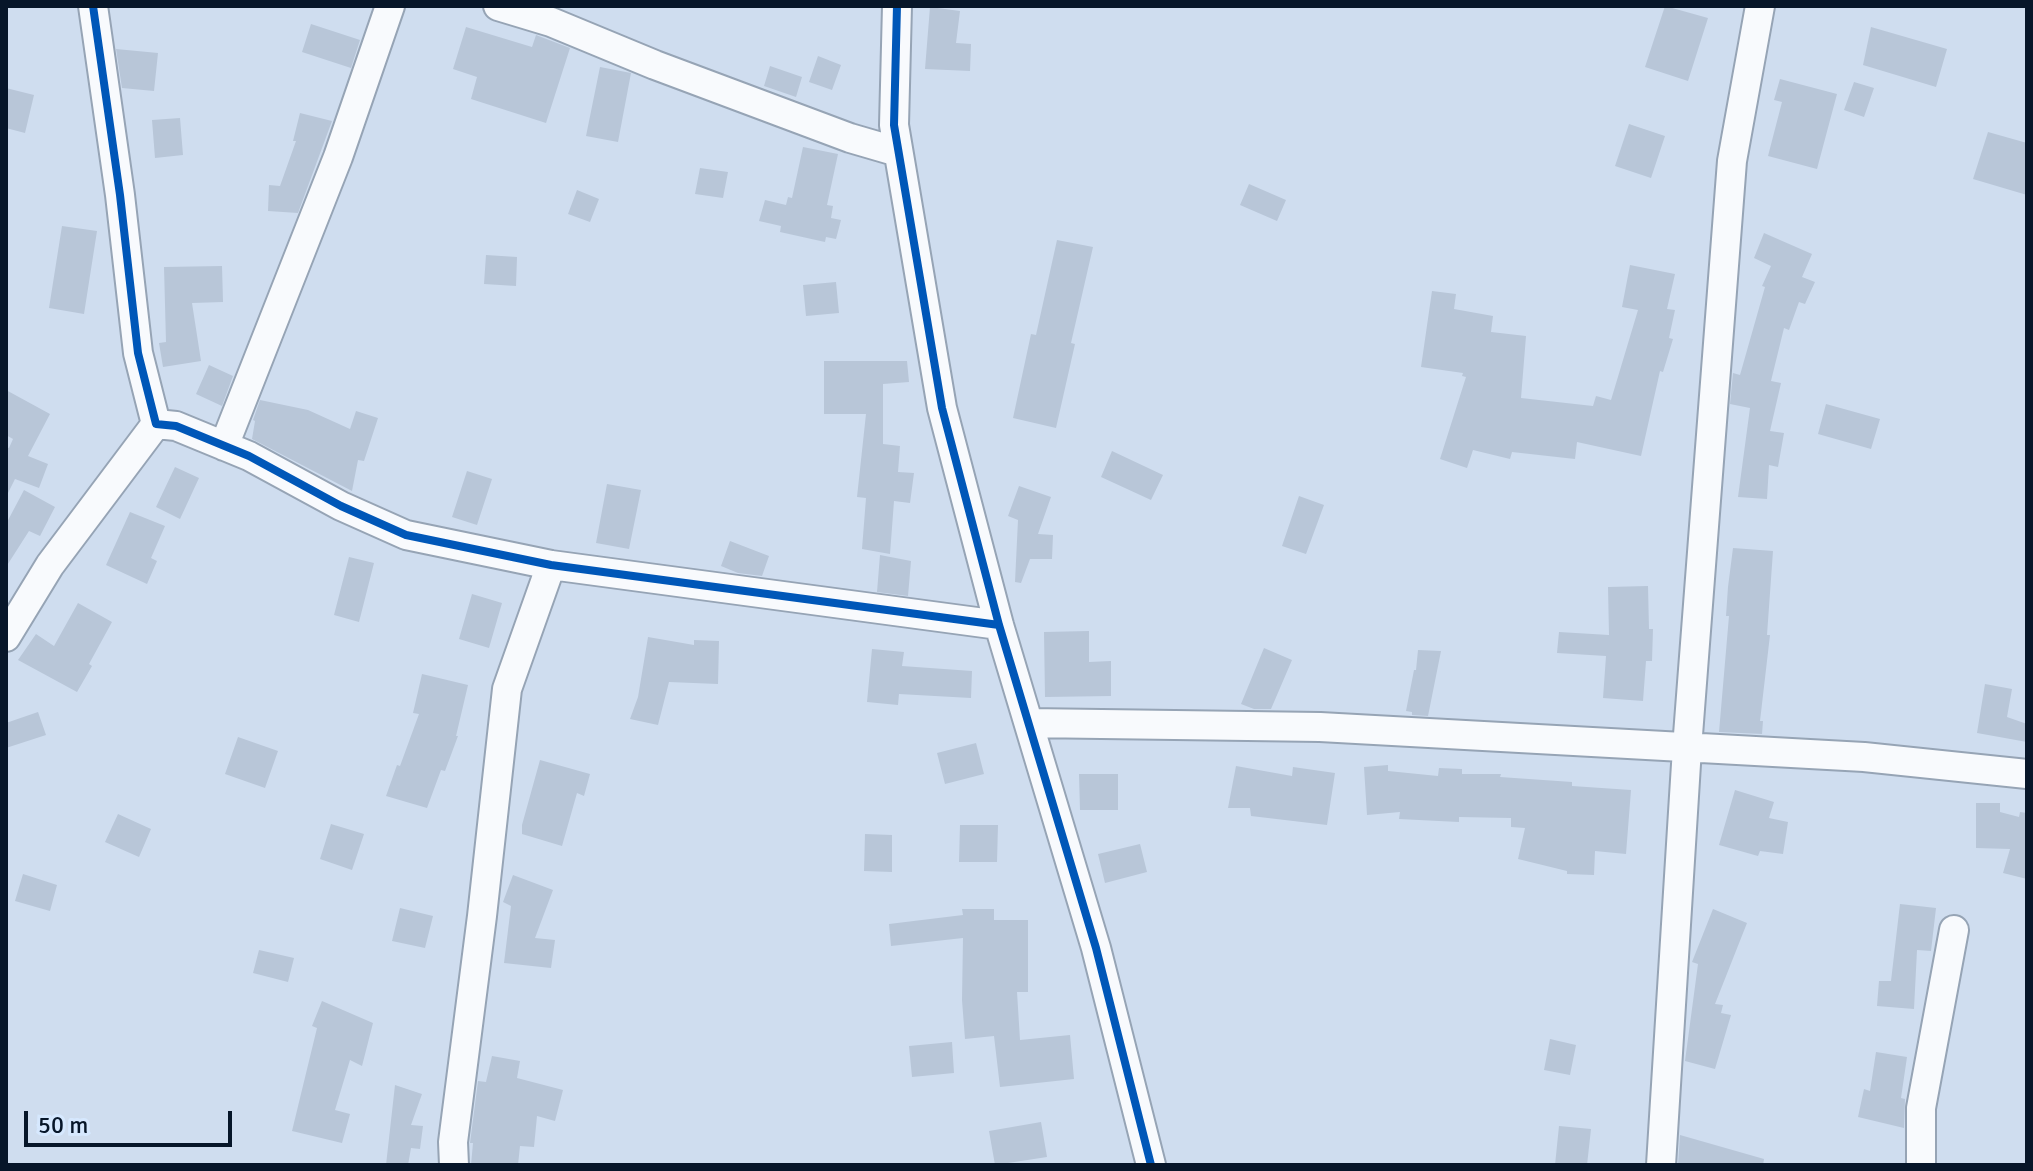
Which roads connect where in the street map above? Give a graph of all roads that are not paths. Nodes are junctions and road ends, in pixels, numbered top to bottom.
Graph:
1 (93, 6) edge
2 (390, 6) edge
3 (498, 6) edge
4 (897, 6) edge
5 (1760, 6) edge
6 (898, 152) junction
7 (156, 424) junction
8 (224, 446) junction
9 (551, 565) junction
10 (999, 625) junction
11 (6, 637) edge
12 (1029, 723) junction
13 (1687, 748) junction
14 (2027, 774) edge
15 (1954, 930) dead end
16 (454, 1165) edge
17 (1151, 1165) edge
18 (1661, 1165) edge
19 (1921, 1165) edge

1 - 7 street
2 - 8 street
3 - 6 street
4 - 6 street
5 - 13 street
6 - 10 street
7 - 8 street
7 - 11 street
8 - 9 street
9 - 10 street
9 - 16 street
10 - 12 street
12 - 13 street
12 - 17 street
13 - 14 street
13 - 18 street
15 - 19 street

